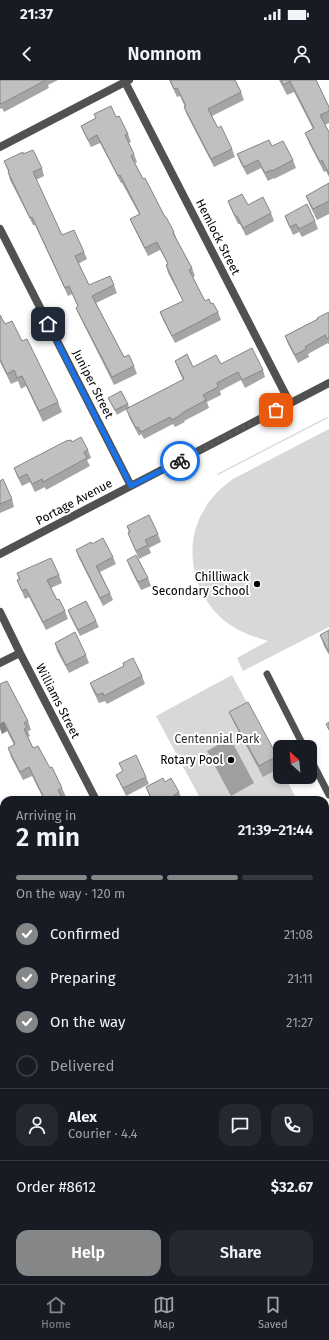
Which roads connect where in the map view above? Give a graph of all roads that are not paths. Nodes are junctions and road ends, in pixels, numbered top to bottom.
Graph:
1 (127, 81) edge
2 (0, 147) edge
3 (0, 229) edge
4 (329, 383) edge
5 (290, 403) junction
6 (131, 486) junction
7 (0, 554) edge
8 (0, 612) edge
9 (20, 653) junction
10 (0, 663) edge
11 (267, 674) dead end
12 (300, 740) edge
13 (317, 772) edge
14 (329, 795) edge
15 (94, 796) edge

1 - 2 street
1 - 5 street, Hemlock Street
3 - 6 street, Juniper Street
4 - 5 street, Portage Avenue
5 - 6 street, Portage Avenue
6 - 7 street, Portage Avenue
8 - 9 street, Williams Street
9 - 10 street
9 - 15 street, Williams Street
11 - 12 lane
13 - 14 lane

